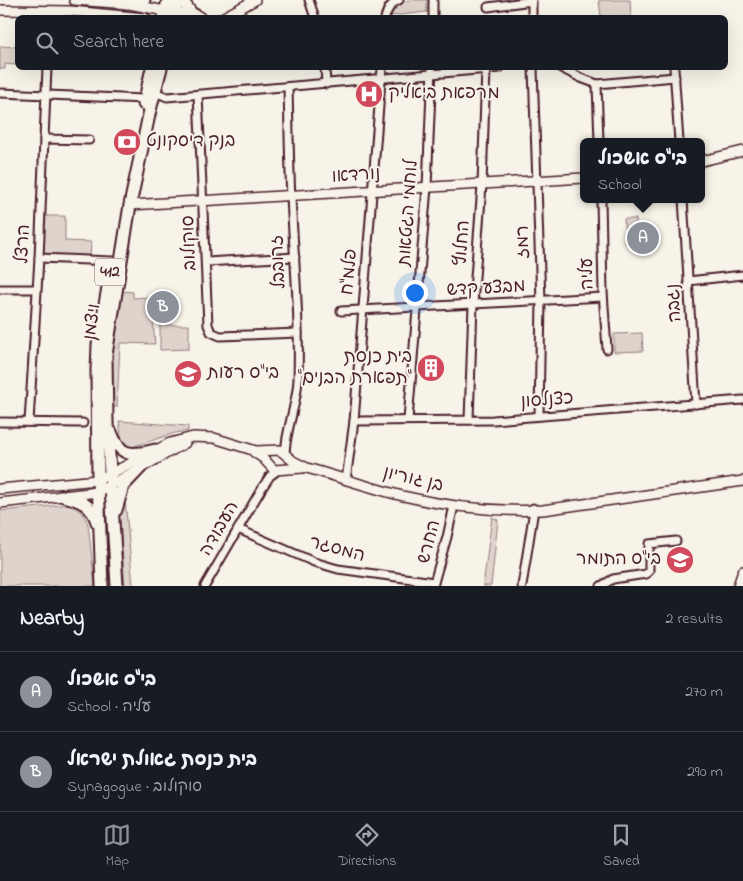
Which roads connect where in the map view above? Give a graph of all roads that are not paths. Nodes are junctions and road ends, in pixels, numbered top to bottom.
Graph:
1 (74, 0) edge
2 (144, 0) edge
3 (177, 0) edge
4 (182, 0) edge
5 (255, 0) edge
6 (309, 0) edge
7 (398, 0) edge
8 (433, 0) edge
9 (126, 3) junction
10 (488, 7) dead end
11 (0, 10) edge
12 (169, 12) edge
13 (54, 14) edge
14 (127, 15) edge
15 (182, 15) edge
16 (196, 15) edge
17 (226, 15) edge
18 (314, 15) edge
19 (386, 15) edge
20 (433, 15) edge
21 (532, 15) edge
22 (47, 70) edge
23 (152, 70) edge
24 (160, 70) edge
25 (325, 70) edge
26 (382, 70) edge
27 (459, 70) edge
28 (486, 70) edge
29 (533, 70) edge
30 (565, 70) edge
31 (674, 70) edge
32 (432, 71) edge
33 (675, 77) junction
34 (381, 78) junction
35 (326, 84) junction
36 (596, 84) junction
37 (288, 87) junction
38 (0, 93) edge
39 (198, 94) junction
40 (46, 95) junction
41 (150, 96) junction
42 (599, 138) edge
43 (679, 138) edge
44 (44, 139) junction
45 (89, 140) dead end
46 (743, 151) edge
47 (705, 160) edge
48 (580, 178) edge
49 (538, 181) junction
50 (482, 185) junction
51 (426, 187) junction
52 (372, 191) junction
53 (291, 196) junction
54 (204, 201) junction
55 (601, 203) edge
56 (683, 203) edge
57 (130, 205) junction
58 (294, 257) junction
59 (39, 258) junction
60 (112, 261) junction
61 (206, 262) junction
62 (743, 275) edge
63 (688, 282) junction
64 (0, 289) edge
65 (36, 289) junction
66 (603, 297) junction
67 (540, 301) junction
68 (473, 304) junction
69 (417, 308) junction
70 (362, 310) junction
71 (341, 311) dead end
72 (298, 333) junction
73 (606, 349) dead end
74 (743, 400) edge
75 (696, 404) junction
76 (539, 416) junction
77 (408, 420) junction
78 (468, 420) junction
79 (0, 422) edge
80 (29, 422) junction
81 (108, 422) junction
82 (354, 422) junction
83 (84, 423) dead end
84 (287, 435) junction
85 (225, 441) junction
86 (249, 449) junction
87 (154, 450) junction
88 (274, 451) junction
89 (285, 454) junction
90 (268, 464) junction
91 (141, 467) junction
92 (280, 469) junction
93 (312, 469) junction
94 (743, 477) edge
95 (110, 479) junction
96 (346, 480) junction
97 (743, 481) edge
98 (723, 483) junction
99 (98, 486) junction
100 (262, 488) junction
101 (0, 489) edge
102 (63, 496) junction
103 (0, 503) edge
104 (454, 506) junction
105 (533, 509) junction
106 (113, 524) junction
107 (99, 528) junction
108 (238, 529) junction
109 (676, 541) dead end
110 (743, 571) edge
111 (434, 584) edge
112 (102, 586) edge
113 (117, 586) edge
114 (206, 586) edge
115 (522, 586) edge
116 (601, 586) edge
117 (738, 586) edge

1 - 9 street
2 - 9 main road
3 - 12 main road
4 - 16 main road
5 - 17 street
6 - 18 street
7 - 19 street
8 - 20 street
9 - 12 street
10 - 21 street
11 - 13 street
12 - 15 street
13 - 14 street
22 - 40 street, הרצל
23 - 41 main road, ויצמן / 412
24 - 41 main road, ויצמן / 412
25 - 35 street
26 - 34 street, פלמ"ח
27 - 32 street
28 - 50 street, החלוץ
29 - 49 street, רמז
30 - 36 street
31 - 33 street
32 - 34 street
32 - 51 street, לוחמי הגטאות
33 - 36 street
33 - 43 street
34 - 35 street
34 - 52 street, פלמ"ח
35 - 37 street
36 - 42 street
37 - 39 street
37 - 53 street, זרובבל
38 - 40 street
39 - 41 street
39 - 54 street, סוקולוב
40 - 41 street
40 - 44 street, הרצל
41 - 57 main road, ויצמן / 412
41 - 60 main road, ויצמן / 412
44 - 45 street
44 - 59 street, הרצל
46 - 47 street
48 - 49 street, נורדאו
49 - 50 street, נורדאו
49 - 67 street, רמז
50 - 51 street, נורדאו
50 - 68 street, החלוץ
51 - 52 street, נורדאו
51 - 69 street, לוחמי הגטאות
52 - 53 street, נורדאו
52 - 70 street, פלמ"ח
53 - 54 street, נורדאו
53 - 58 street, זרובבל
54 - 57 street, נורדאו
54 - 61 street, סוקולוב
55 - 66 street, עליה
56 - 63 street, נגבה
57 - 81 main road, ויצמן / 412
58 - 61 street
58 - 72 street, זרובבל
59 - 60 street
59 - 65 street, הרצל
60 - 99 main road, ויצמן / 412
61 - 72 street, סוקולוב
62 - 63 street
63 - 75 street, נגבה
64 - 65 street
65 - 80 street, הרצל
66 - 67 street, מבצע קדש
66 - 73 street, עליה
67 - 68 street, מבצע קדש
67 - 76 street, רמז
68 - 69 street, מבצע קדש
68 - 78 street, החלוץ
69 - 70 street, מבצע קדש
69 - 77 street, לוחמי הגטאות
70 - 71 street, מבצע קדש
70 - 82 street, פלמ"ח
72 - 84 street, זרובבל
74 - 75 street, כצנלסון
75 - 76 street, כצנלסון
76 - 78 street, כצנלסון
77 - 78 street, כצנלסון
77 - 82 street, כצנלסון
79 - 80 street
80 - 83 street
81 - 87 main road
81 - 95 main road, ויצמן / 412
82 - 96 street, פלמ"ח
84 - 88 street, זרובבל
84 - 89 street, זרובבל
85 - 86 street
85 - 87 street
85 - 91 street
86 - 88 street
86 - 90 street
87 - 95 street
88 - 89 street
88 - 90 street
89 - 92 street
89 - 93 street, בן גוריון
90 - 92 street
90 - 100 street, העבודה
91 - 95 street
91 - 106 main road
92 - 93 street, בן גוריון
92 - 100 street, העבודה
93 - 96 street, בן גוריון
94 - 98 street, בן גוריון
95 - 99 street
95 - 106 main road, ויצמן / 412
96 - 104 street, בן גוריון
97 - 98 street, בן גוריון
98 - 105 street, בן גוריון
99 - 101 street
99 - 102 street
99 - 107 main road, ויצמן / 412
100 - 108 street, העבודה
102 - 103 street
102 - 107 main road
104 - 105 street, בן גוריון
104 - 111 street, החרש
105 - 115 street
106 - 113 main road, ויצמן / 412
107 - 112 main road, ויצמן / 412
108 - 111 street, המסגר
108 - 114 street, העבודה
109 - 116 street
110 - 117 street

